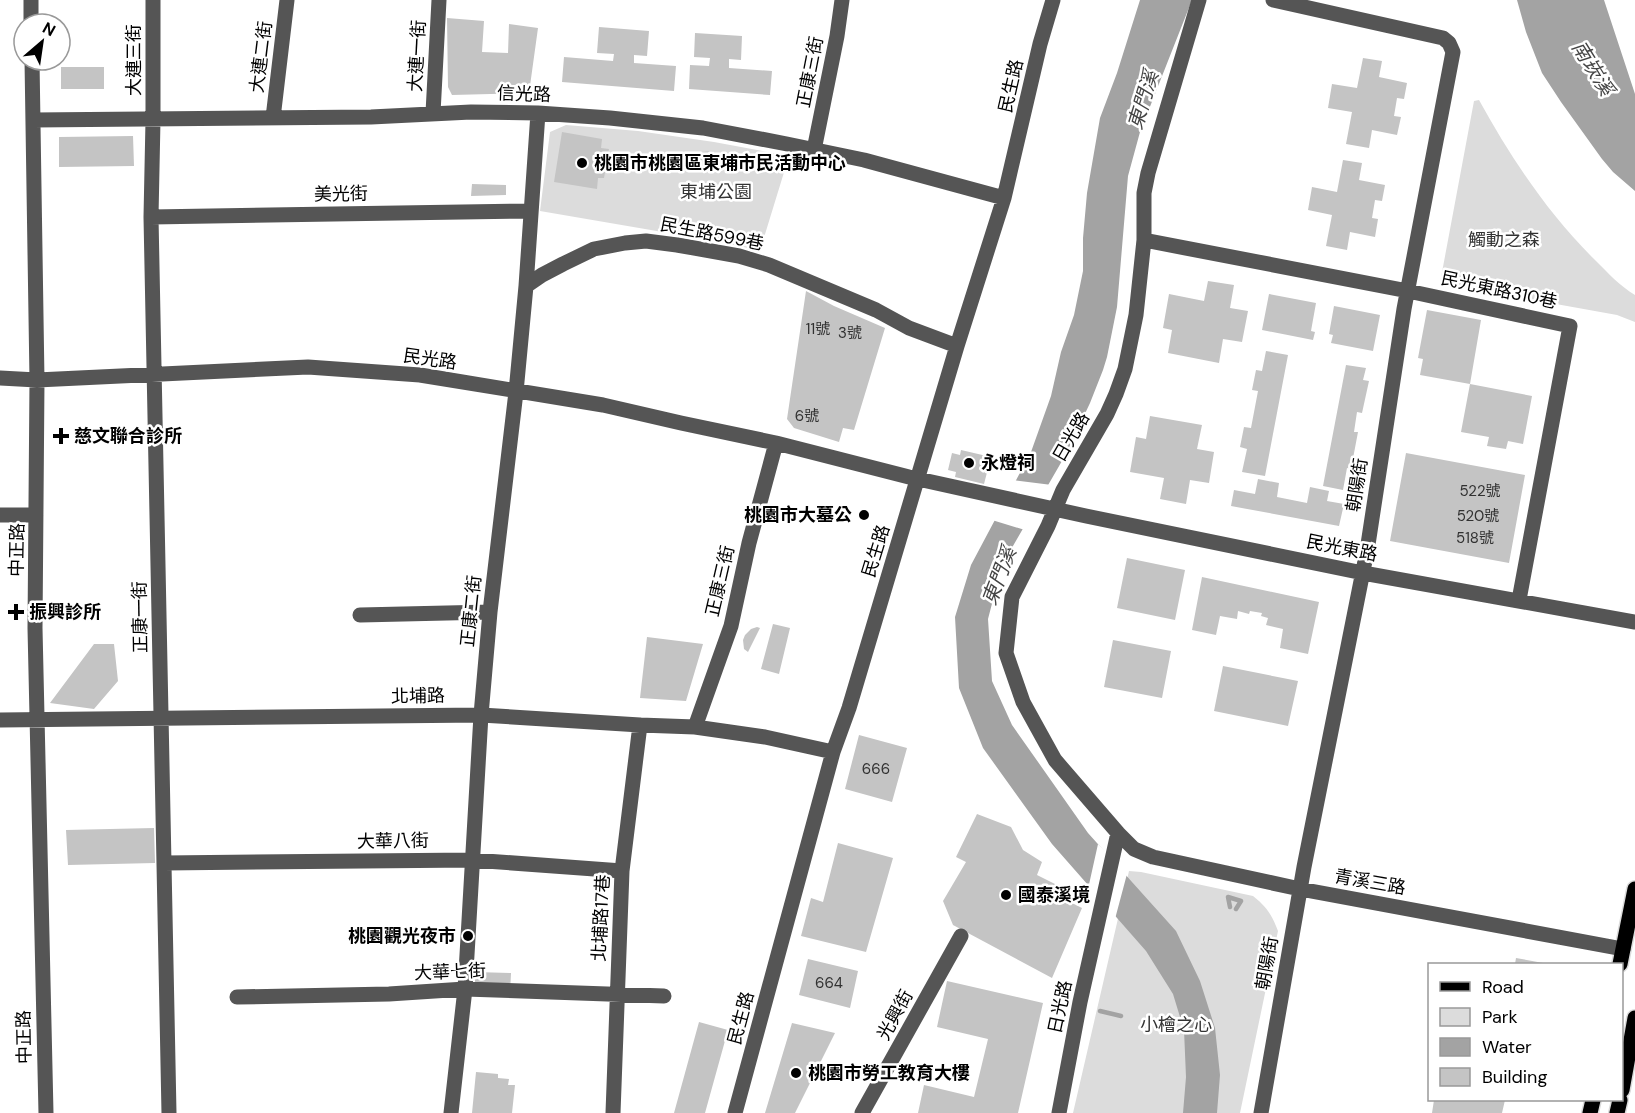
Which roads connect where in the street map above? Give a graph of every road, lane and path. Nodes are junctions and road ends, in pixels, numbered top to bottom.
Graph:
1 (153, 0) edge
2 (287, 0) edge
3 (439, 0) edge
4 (842, 0) edge
5 (1053, 0) edge
6 (1199, 0) edge
7 (1273, 0) edge
8 (32, 72) edge
9 (434, 113) junction
10 (538, 113) junction
11 (273, 118) junction
12 (33, 120) junction
13 (153, 120) junction
14 (814, 150) junction
15 (1004, 198) junction
16 (531, 211) junction
17 (151, 217) junction
18 (1144, 240) junction
19 (526, 286) junction
20 (1408, 291) junction
21 (957, 346) junction
22 (155, 375) junction
23 (0, 378) edge
24 (37, 380) junction
25 (516, 392) junction
26 (776, 442) junction
27 (918, 479) junction
28 (1049, 508) junction
29 (0, 515) edge
30 (36, 515) junction
31 (1363, 573) junction
32 (1519, 600) junction
33 (490, 612) junction
34 (360, 615) dead end
35 (1635, 622) edge
36 (481, 715) junction
37 (37, 718) junction
38 (161, 719) junction
39 (0, 720) edge
40 (640, 725) junction
41 (695, 727) junction
42 (833, 752) junction
43 (1118, 832) junction
44 (472, 860) junction
45 (164, 863) junction
46 (622, 871) junction
47 (1300, 889) junction
48 (1635, 890) edge
49 (961, 936) dead end
50 (1623, 949) junction
51 (1620, 963) edge
52 (465, 989) junction
53 (617, 994) junction
54 (664, 996) dead end
55 (237, 997) dead end
56 (1635, 1018) edge
57 (1623, 1084) edge
58 (46, 1113) edge
59 (169, 1113) edge
60 (452, 1113) edge
61 (613, 1113) edge
62 (735, 1113) edge
63 (862, 1113) edge
64 (1059, 1113) edge
65 (1261, 1113) edge

1 - 13 street, 大連三街
2 - 11 street, 大連二街
3 - 9 street, 大連一街
4 - 14 street, 正康三街
5 - 15 street, 民生路
6 - 18 street, 日光路
7 - 20 street, 朝陽街
8 - 12 street, 中正路
9 - 10 street, 信光路
9 - 11 street, 信光路
10 - 14 street, 信光路
10 - 16 street, 正康二街
11 - 13 street, 信光路
12 - 13 street, 信光路
12 - 24 street, 中正路
13 - 17 street, 正康一街
14 - 15 street, 信光路
15 - 21 street, 民生路
16 - 17 street, 美光街
16 - 19 street, 正康二街
17 - 22 street, 正康一街
18 - 20 street, 民光東路310巷
18 - 28 street, 日光路
19 - 21 street, 民生路599巷
19 - 25 street, 正康二街
20 - 31 street, 朝陽街
20 - 32 street, 民光東路310巷
21 - 27 street, 民生路
22 - 24 street, 民光路
22 - 25 street, 民光路
22 - 38 street, 正康一街
23 - 24 street, 民光路
24 - 30 street, 中正路
25 - 26 street, 民光路
25 - 33 street, 正康二街
26 - 27 street, 民光路
26 - 41 street, 正康三街
27 - 28 street, 民光東路
27 - 42 street, 民生路
28 - 31 street, 民光東路
28 - 43 street, 日光路
29 - 30 street
30 - 37 street, 中正路
31 - 32 street, 民光東路
31 - 47 street, 朝陽街
32 - 35 street, 民光東路
33 - 34 street
33 - 36 street, 正康二街
36 - 38 street, 北埔路
36 - 40 street, 北埔路
36 - 44 street, 正康二街
37 - 38 street, 北埔路
37 - 39 street, 北埔路
37 - 58 street, 中正路
38 - 45 street, 正康一街
40 - 41 street, 北埔路
40 - 46 street, 北埔路17巷
41 - 42 street, 北埔路
42 - 62 street, 民生路
43 - 47 street, 青溪三路
43 - 64 street, 日光路
44 - 45 street, 大華八街
44 - 46 street, 大華八街
44 - 52 street, 正康二街
45 - 59 street, 正康一街
46 - 53 street, 北埔路17巷
47 - 50 street, 青溪三路
47 - 65 street, 朝陽街
48 - 50 main road
49 - 63 street, 光興街
50 - 51 main road
52 - 53 street, 大華七街
52 - 55 street, 大華七街
52 - 60 street, 正康二街
53 - 54 street, 大華七街
53 - 61 street, 北埔路17巷
56 - 57 main road

